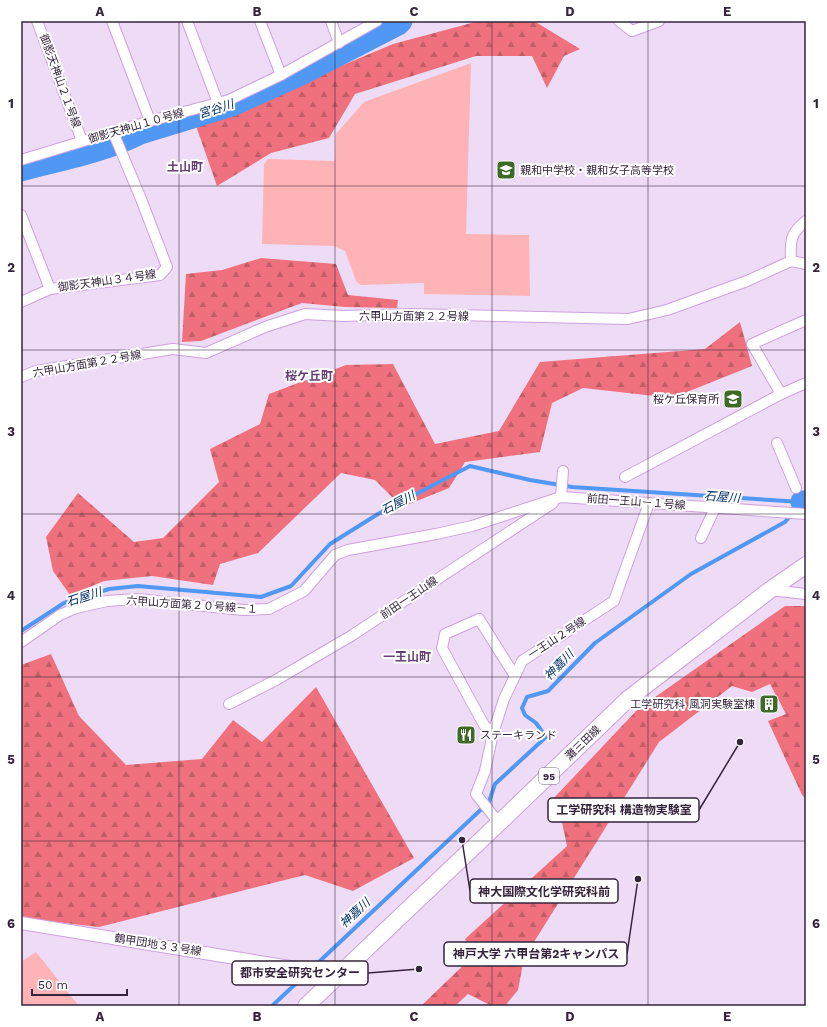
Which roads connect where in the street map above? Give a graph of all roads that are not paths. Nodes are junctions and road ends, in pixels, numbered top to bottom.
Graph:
1 (37, 21) edge
2 (112, 21) edge
3 (187, 21) edge
4 (260, 21) edge
5 (331, 21) edge
6 (377, 21) edge
7 (619, 21) edge
8 (659, 21) edge
9 (339, 43) junction
10 (281, 75) junction
11 (218, 103) junction
12 (150, 121) junction
13 (113, 133) junction
14 (82, 141) junction
15 (21, 160) edge
16 (21, 215) edge
17 (806, 221) edge
18 (791, 261) junction
19 (806, 264) edge
20 (50, 289) junction
21 (21, 302) edge
22 (806, 320) edge
23 (21, 376) edge
24 (806, 383) edge
25 (781, 394) junction
26 (777, 443) dead end
27 (563, 470) dead end
28 (625, 477) dead end
29 (796, 488) dead end
30 (561, 497) junction
31 (649, 503) junction
32 (715, 508) junction
33 (806, 514) edge
34 (701, 538) dead end
35 (806, 566) edge
36 (770, 590) junction
37 (806, 594) edge
38 (21, 642) edge
39 (515, 676) junction
40 (229, 704) dead end
41 (494, 733) junction
42 (494, 818) junction
43 (21, 923) edge
44 (339, 975) junction
45 (306, 1006) edge

1 - 14 street, 御影天神山２１号線
2 - 12 street
3 - 11 street
4 - 10 street
5 - 9 street
6 - 9 street, 御影天神山１０号線
7 - 8 street
9 - 10 street, 御影天神山１０号線
10 - 11 street, 御影天神山１０号線
11 - 12 street, 御影天神山１０号線
12 - 13 street, 御影天神山１０号線
13 - 14 street, 御影天神山１０号線
13 - 20 street, 御影天神山３４号線
14 - 15 street, 御影天神山１０号線
16 - 20 street
17 - 18 street
18 - 19 street
18 - 23 street, 六甲山方面第２２号線
20 - 21 street, 御影天神山３４号線
22 - 25 street
24 - 25 street
25 - 28 street
26 - 29 street
27 - 30 street
30 - 31 street, 前田一王山－１号線
30 - 38 street, 六甲山方面第２０号線－１
30 - 40 street, 前田一王山線
31 - 32 street, 前田一王山－１号線
31 - 39 street, 一王山２号線
32 - 33 street, 前田一王山－１号線
32 - 34 street
35 - 36 main road, 灘三田線 / 95
36 - 37 street
36 - 42 main road, 灘三田線 / 95
39 - 41 street, 一王山２号線
39 - 41 street
41 - 42 street, 一王山２号線
42 - 44 main road, 灘三田線 / 95
43 - 44 street, 鶴甲団地３３号線
44 - 45 main road, 灘三田線 / 95

